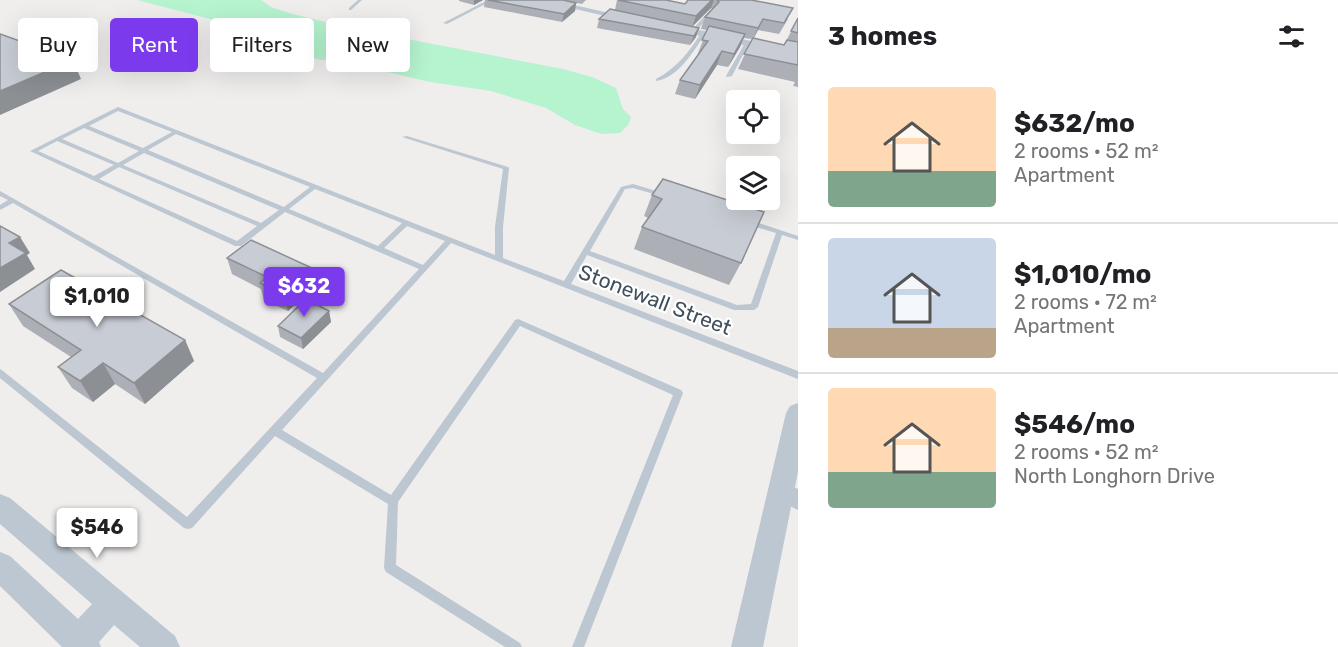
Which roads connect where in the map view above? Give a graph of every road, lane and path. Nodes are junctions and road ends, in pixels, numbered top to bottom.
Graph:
1 (360, 0) edge
2 (491, 0) edge
3 (540, 0) edge
4 (350, 9) dead end
5 (711, 11) edge
6 (642, 21) edge
7 (445, 23) dead end
8 (662, 26) edge
9 (698, 33) junction
10 (747, 43) junction
11 (798, 54) edge
12 (729, 76) dead end
13 (658, 80) dead end
14 (85, 126) junction
15 (176, 132) junction
16 (405, 137) dead end
17 (57, 139) junction
18 (145, 150) junction
19 (118, 165) junction
20 (94, 179) junction
21 (314, 187) junction
22 (0, 193) edge
23 (669, 197) edge
24 (14, 200) junction
25 (0, 208) edge
26 (286, 208) junction
27 (736, 218) edge
28 (406, 223) junction
29 (262, 226) junction
30 (780, 232) junction
31 (798, 238) edge
32 (450, 240) junction
33 (379, 249) junction
34 (585, 252) junction
35 (499, 259) junction
36 (424, 268) junction
37 (566, 285) junction
38 (0, 372) edge
39 (798, 375) edge
40 (323, 377) junction
41 (798, 413) edge
42 (789, 496) edge
43 (392, 502) junction
44 (0, 507) edge
45 (0, 566) edge
46 (113, 604) junction
47 (81, 644) edge
48 (164, 647) edge
49 (516, 647) edge
50 (579, 647) edge
51 (747, 647) edge

1 - 4 lane
2 - 7 lane
3 - 6 street
5 - 9 lane
8 - 9 street
9 - 10 street
9 - 13 lane
10 - 11 street
10 - 12 lane
14 - 15 lane, Stonewall Street
14 - 17 lane, Stonewall Street
14 - 18 lane
15 - 18 lane
15 - 21 lane, Stonewall Street
16 - 35 lane
17 - 19 lane
17 - 20 lane, Stonewall Street
18 - 19 lane
18 - 26 lane
19 - 20 lane
19 - 29 lane
20 - 29 lane
21 - 26 lane
21 - 28 lane, Stonewall Street
22 - 24 lane
23 - 34 lane
24 - 25 lane
24 - 40 lane
26 - 29 lane
26 - 33 lane
27 - 30 lane
28 - 32 lane, Stonewall Street
28 - 33 lane
30 - 31 lane
30 - 34 lane
32 - 35 lane, Stonewall Street
32 - 36 lane
33 - 36 lane
34 - 37 lane
35 - 37 lane, Stonewall Street
36 - 40 lane
37 - 39 lane, Stonewall Street
38 - 40 lane
40 - 43 lane
41 - 42 street
42 - 51 street
43 - 49 lane
43 - 50 lane
44 - 46 street
45 - 47 street
46 - 47 street
46 - 48 street

